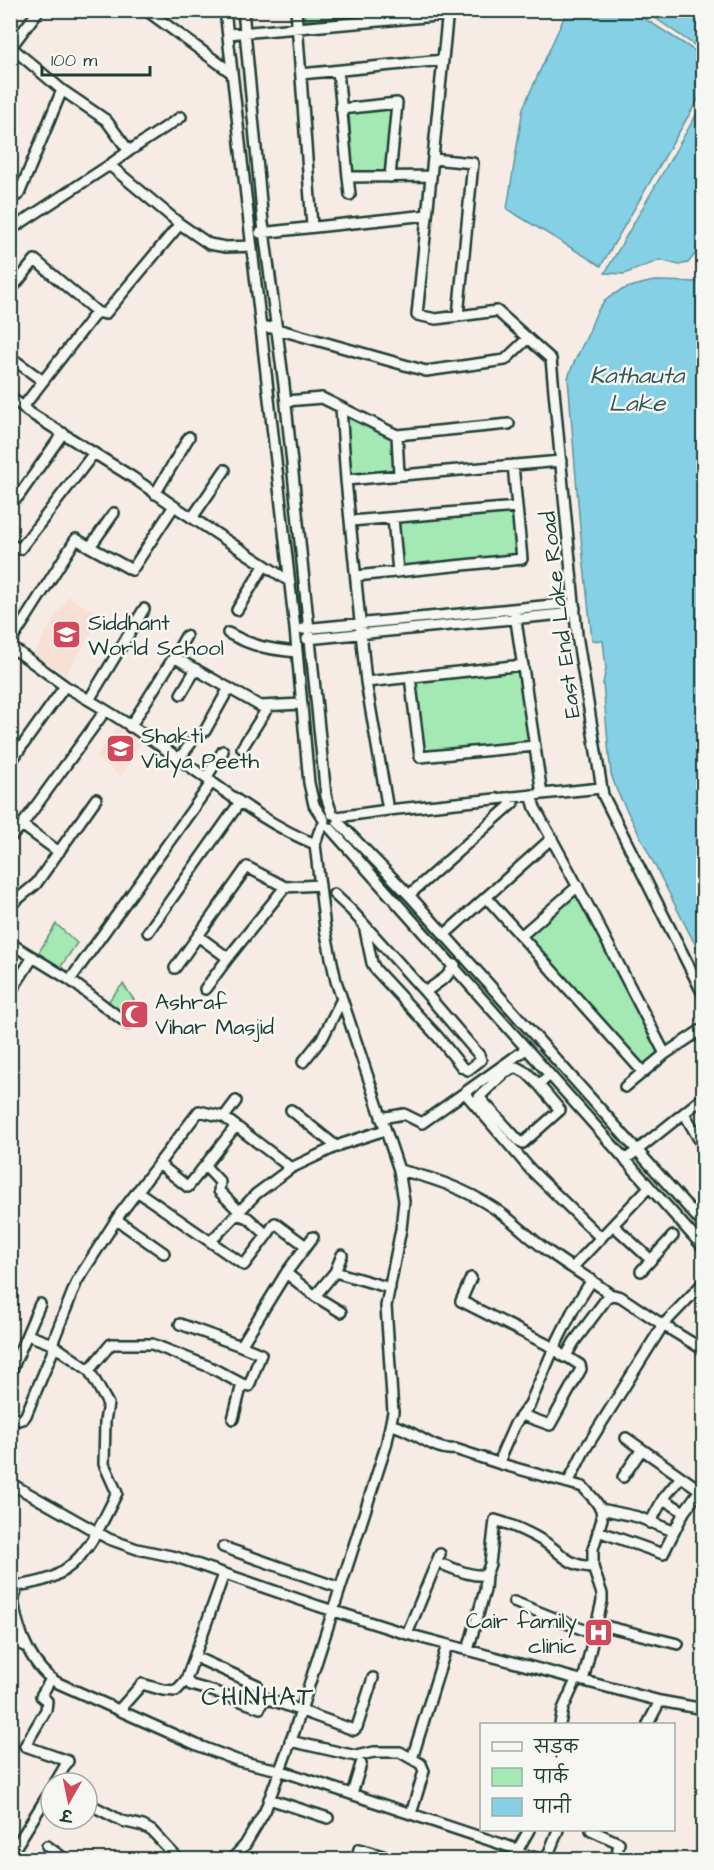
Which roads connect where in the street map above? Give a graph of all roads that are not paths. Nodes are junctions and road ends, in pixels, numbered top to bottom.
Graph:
1 (39, 10) edge
2 (146, 10) edge
3 (225, 10) edge
4 (243, 10) edge
5 (296, 10) edge
6 (448, 13) edge
7 (298, 28) junction
8 (245, 32) junction
9 (228, 34) junction
10 (11, 47) edge
11 (443, 60) junction
12 (338, 70) junction
13 (232, 73) junction
14 (301, 74) junction
15 (63, 90) junction
16 (341, 109) junction
17 (181, 117) dead end
18 (129, 151) junction
19 (433, 159) junction
20 (108, 166) junction
21 (431, 176) junction
22 (348, 177) junction
23 (390, 177) junction
24 (350, 195) dead end
25 (10, 200) edge
26 (427, 216) junction
27 (180, 224) junction
28 (312, 226) junction
29 (10, 230) edge
30 (264, 232) junction
31 (251, 234) junction
32 (252, 246) junction
33 (10, 291) edge
34 (97, 312) junction
35 (458, 316) junction
36 (261, 326) junction
37 (277, 328) junction
38 (528, 338) junction
39 (10, 357) edge
40 (43, 381) junction
41 (10, 397) edge
42 (286, 401) junction
43 (24, 407) junction
44 (341, 408) junction
45 (509, 424) dead end
46 (63, 434) junction
47 (397, 435) junction
48 (189, 437) dead end
49 (94, 453) junction
50 (561, 461) junction
51 (513, 465) junction
52 (225, 470) dead end
53 (399, 475) junction
54 (346, 480) junction
55 (10, 493) edge
56 (155, 494) junction
57 (174, 506) junction
58 (517, 507) junction
59 (114, 513) dead end
60 (192, 518) junction
61 (393, 518) junction
62 (351, 521) junction
63 (10, 544) edge
64 (90, 547) junction
65 (264, 566) junction
66 (398, 572) junction
67 (356, 576) junction
68 (289, 581) junction
69 (574, 608) junction
70 (144, 609) dead end
71 (514, 609) junction
72 (237, 610) dead end
73 (516, 619) junction
74 (360, 624) junction
75 (295, 629) junction
76 (309, 629) junction
77 (228, 633) dead end
78 (361, 634) junction
79 (186, 636) dead end
80 (310, 639) junction
81 (296, 640) junction
82 (10, 644) edge
83 (297, 652) junction
84 (174, 657) junction
85 (523, 665) junction
86 (196, 669) junction
87 (410, 677) junction
88 (366, 682) junction
89 (66, 686) junction
90 (229, 688) junction
91 (181, 694) dead end
92 (89, 700) junction
93 (302, 704) junction
94 (268, 707) junction
95 (105, 711) junction
96 (130, 727) junction
97 (205, 730) dead end
98 (191, 743) dead end
99 (535, 746) junction
100 (242, 748) dead end
101 (14, 749) edge
102 (223, 751) dead end
103 (179, 759) junction
104 (10, 763) edge
105 (209, 780) junction
106 (601, 788) junction
107 (542, 794) junction
108 (531, 795) junction
109 (512, 797) junction
110 (96, 799) dead end
111 (240, 802) junction
112 (388, 810) junction
113 (331, 821) junction
114 (22, 825) junction
115 (10, 838) edge
116 (552, 838) junction
117 (315, 844) junction
118 (59, 852) junction
119 (320, 885) junction
120 (578, 886) junction
121 (285, 887) junction
122 (334, 894) dead end
123 (409, 895) junction
124 (486, 897) junction
125 (10, 908) edge
126 (364, 926) junction
127 (148, 932) dead end
128 (444, 935) junction
129 (198, 936) junction
130 (522, 936) junction
131 (10, 943) edge
132 (33, 957) junction
133 (464, 957) junction
134 (228, 958) junction
135 (175, 968) dead end
136 (451, 970) junction
137 (70, 980) junction
138 (415, 981) junction
139 (205, 989) dead end
140 (425, 992) junction
141 (10, 993) edge
142 (400, 995) junction
143 (704, 996) edge
144 (342, 999) junction
145 (433, 1002) junction
146 (418, 1016) junction
147 (128, 1024) dead end
148 (704, 1028) edge
149 (526, 1049) junction
150 (665, 1054) junction
151 (303, 1062) dead end
152 (643, 1072) junction
153 (549, 1075) junction
154 (539, 1085) junction
155 (625, 1087) dead end
156 (465, 1093) junction
157 (704, 1097) edge
158 (236, 1101) dead end
159 (291, 1110) dead end
160 (684, 1113) junction
161 (224, 1117) junction
162 (381, 1118) junction
163 (236, 1126) junction
164 (386, 1130) junction
165 (337, 1147) junction
166 (704, 1148) edge
167 (636, 1150) junction
168 (625, 1160) junction
169 (159, 1164) junction
170 (205, 1166) junction
171 (291, 1168) junction
172 (399, 1170) junction
173 (649, 1187) junction
174 (137, 1191) junction
175 (238, 1213) junction
176 (117, 1220) junction
177 (613, 1225) junction
178 (704, 1225) edge
179 (267, 1235) junction
180 (673, 1236) dead end
181 (313, 1238) dead end
182 (601, 1238) junction
183 (211, 1241) junction
184 (306, 1246) junction
185 (704, 1248) edge
186 (164, 1253) dead end
187 (342, 1255) dead end
188 (651, 1260) junction
189 (573, 1267) junction
190 (641, 1271) dead end
191 (335, 1272) junction
192 (286, 1273) junction
193 (471, 1278) dead end
194 (591, 1280) junction
195 (704, 1282) edge
196 (390, 1288) junction
197 (610, 1294) junction
198 (315, 1296) junction
199 (40, 1304) dead end
200 (341, 1312) dead end
201 (180, 1324) dead end
202 (663, 1325) junction
203 (28, 1335) junction
204 (53, 1345) junction
205 (241, 1346) junction
206 (554, 1348) junction
207 (704, 1350) edge
208 (566, 1356) junction
209 (89, 1370) junction
210 (10, 1374) edge
211 (242, 1384) junction
212 (522, 1415) junction
213 (10, 1416) edge
214 (233, 1419) dead end
215 (391, 1425) junction
216 (626, 1438) dead end
217 (642, 1449) junction
218 (501, 1464) junction
219 (623, 1477) dead end
220 (681, 1477) junction
221 (10, 1483) edge
222 (568, 1483) junction
223 (700, 1492) edge
224 (663, 1499) junction
225 (601, 1509) junction
226 (684, 1512) junction
227 (650, 1522) junction
228 (598, 1531) junction
229 (673, 1531) junction
230 (97, 1533) junction
231 (223, 1547) dead end
232 (440, 1554) dead end
233 (444, 1565) dead end
234 (592, 1567) junction
235 (224, 1574) junction
236 (486, 1575) junction
237 (14, 1584) edge
238 (340, 1588) junction
239 (514, 1602) dead end
240 (333, 1611) junction
241 (597, 1624) junction
242 (408, 1634) junction
243 (594, 1634) junction
244 (10, 1640) edge
245 (678, 1644) dead end
246 (447, 1645) junction
247 (27, 1647) junction
248 (468, 1650) junction
249 (195, 1657) junction
250 (372, 1678) dead end
251 (51, 1679) junction
252 (186, 1680) junction
253 (579, 1681) junction
254 (263, 1697) junction
255 (660, 1701) junction
256 (704, 1709) edge
257 (119, 1710) junction
258 (301, 1710) junction
259 (560, 1723) edge
260 (649, 1723) edge
261 (290, 1741) junction
262 (412, 1759) junction
263 (361, 1764) dead end
264 (279, 1770) junction
265 (62, 1771) edge
266 (352, 1794) junction
267 (269, 1799) junction
268 (39, 1809) edge
269 (99, 1809) edge
270 (411, 1814) junction
271 (328, 1818) dead end
272 (528, 1831) edge
273 (558, 1831) edge
274 (593, 1831) edge
275 (47, 1846) dead end
276 (515, 1853) edge
277 (10, 1856) edge
278 (66, 1860) edge
279 (179, 1860) edge
280 (231, 1860) edge
281 (356, 1860) edge
282 (396, 1860) edge
283 (545, 1860) edge
284 (616, 1860) edge

1 - 10 street
2 - 13 street
3 - 9 street
4 - 8 street
5 - 7 street
6 - 7 street
6 - 11 street
7 - 8 street
7 - 14 street
8 - 9 street
8 - 30 street
9 - 13 street
10 - 15 street
11 - 12 street
11 - 19 street
12 - 14 street
12 - 16 street
13 - 31 street
14 - 28 street
15 - 18 street
15 - 25 street
16 - 22 street
16 - 23 street
17 - 18 street
18 - 20 street
19 - 21 street
19 - 35 street
20 - 27 street
20 - 29 street
21 - 23 street
21 - 26 street
22 - 23 street
22 - 24 street
26 - 28 street
26 - 35 street, East End Lake Road
27 - 32 street
27 - 34 street
28 - 30 street
30 - 31 street
30 - 37 street
31 - 32 street
32 - 36 street
33 - 34 street
34 - 40 street
35 - 38 street, East End Lake Road
36 - 37 street
36 - 68 street
37 - 38 street
37 - 42 street
38 - 50 street, East End Lake Road
39 - 40 street
40 - 43 street
41 - 43 street
42 - 44 street
42 - 76 street
43 - 46 street
44 - 47 street
44 - 54 street
45 - 47 street
46 - 49 street
46 - 55 street
47 - 53 street
48 - 56 street
49 - 56 street
49 - 63 street
50 - 51 street
50 - 69 street, East End Lake Road
51 - 53 street
51 - 58 street
52 - 60 street
53 - 54 street
54 - 62 street
56 - 57 street
57 - 60 street
57 - 64 street
58 - 61 street
58 - 66 street
59 - 64 street
60 - 65 street
61 - 62 street
61 - 66 street
62 - 67 street
64 - 82 street
65 - 68 street
65 - 72 street
66 - 67 street
67 - 74 street
68 - 75 street
69 - 71 street
69 - 73 street
69 - 106 street, East End Lake Road
70 - 92 street
71 - 73 street
71 - 74 street
73 - 78 street
73 - 85 street
74 - 76 street
74 - 78 street
75 - 76 street
75 - 81 street
76 - 80 street
77 - 83 street
78 - 80 street
78 - 88 street
79 - 84 street
80 - 81 street
80 - 113 street
81 - 83 street
82 - 89 street
83 - 93 street
84 - 86 street
84 - 96 street
85 - 87 street
85 - 99 street
86 - 90 street
86 - 91 street
87 - 88 street
87 - 99 street
88 - 112 street
89 - 92 street
89 - 101 street
90 - 94 street
90 - 97 street
92 - 95 street
93 - 94 street
93 - 113 street
94 - 100 street
95 - 96 street
95 - 114 street
96 - 103 street
98 - 103 street
99 - 107 street
101 - 104 street
102 - 105 street
103 - 105 street
105 - 111 street
105 - 137 street
106 - 107 street
106 - 143 street, East End Lake Road
107 - 108 street
108 - 109 street
108 - 116 street
109 - 112 street
109 - 123 street
110 - 118 street
111 - 117 street
111 - 127 street
112 - 113 street
113 - 117 street
113 - 123 street
113 - 136 street
114 - 115 street
114 - 118 street
116 - 120 street
116 - 124 street
117 - 119 street
118 - 125 street
119 - 121 street
119 - 144 street
120 - 130 street
120 - 150 street
121 - 129 street
121 - 134 street
122 - 126 street
123 - 128 street
124 - 128 street
124 - 130 street
126 - 138 street
126 - 142 street
128 - 133 street
129 - 134 street
129 - 135 street
130 - 152 street
131 - 132 street
132 - 137 street
132 - 141 street
133 - 136 street
133 - 167 street
134 - 139 street
136 - 140 street
136 - 149 street
137 - 147 street
138 - 140 street
138 - 142 street
140 - 145 street
142 - 146 street
144 - 151 street
144 - 162 street
145 - 146 street
145 - 146 street
148 - 150 street
149 - 153 street
149 - 156 street
150 - 152 street
152 - 155 street
153 - 154 street
153 - 168 street
154 - 154 street
156 - 162 street
156 - 182 street
157 - 160 street
158 - 161 street
159 - 165 street
160 - 166 street
160 - 167 street
161 - 163 street
161 - 169 street
162 - 164 street
163 - 170 street
163 - 171 street
164 - 165 street
164 - 172 street
165 - 171 street
167 - 168 street
167 - 178 street
168 - 173 street
169 - 170 street
169 - 174 street
170 - 175 street
171 - 175 street
172 - 189 street
172 - 196 street
173 - 177 street
173 - 185 street
174 - 176 street
174 - 183 street
175 - 179 street
175 - 183 street
176 - 186 street
176 - 204 street
177 - 182 street
177 - 188 street
179 - 183 street
179 - 184 street
180 - 188 street
181 - 184 street
182 - 189 street
184 - 192 street
187 - 191 street
188 - 190 street
189 - 194 street
191 - 196 street
191 - 198 street
192 - 198 street
192 - 205 street
193 - 206 street
194 - 197 street
194 - 206 street
195 - 202 street
196 - 215 street
197 - 202 street
197 - 208 street
198 - 200 street
199 - 203 street
201 - 205 street
202 - 207 street
202 - 222 street
203 - 204 street
203 - 210 street
204 - 209 street
204 - 213 street
205 - 211 street
206 - 208 street
206 - 212 street
208 - 212 street
209 - 211 street
209 - 230 street
211 - 214 street
212 - 218 street
215 - 218 street
215 - 238 street
216 - 217 street
217 - 219 street
217 - 220 street
218 - 222 street
220 - 223 street
220 - 224 street
221 - 230 street
222 - 225 street
223 - 226 street
224 - 226 street
224 - 227 street
225 - 227 street
225 - 228 street
226 - 229 street
227 - 229 street
228 - 229 street
228 - 234 street
230 - 235 street
230 - 237 street
231 - 238 street
232 - 242 street
233 - 236 street
234 - 236 street
234 - 241 street
235 - 240 street
235 - 249 street
236 - 248 street
237 - 247 street
238 - 240 street
239 - 243 street
240 - 242 street
240 - 258 street
241 - 243 street
241 - 245 street
242 - 246 street
243 - 253 street
244 - 247 street
246 - 248 street
246 - 262 street
247 - 251 street
248 - 253 street
249 - 252 street
249 - 254 street
250 - 258 street
251 - 257 street
251 - 265 street
252 - 254 street
252 - 257 street
253 - 255 street
253 - 259 street
254 - 258 street
255 - 256 street
255 - 260 street
257 - 264 street
258 - 261 street
261 - 262 street
261 - 264 street
262 - 270 street
263 - 266 street
264 - 266 street
264 - 267 street
266 - 270 street
267 - 271 street
267 - 280 street
268 - 277 street
269 - 279 street
270 - 276 street
272 - 276 street
273 - 283 street
274 - 284 street
275 - 278 street
276 - 283 street
281 - 282 street

